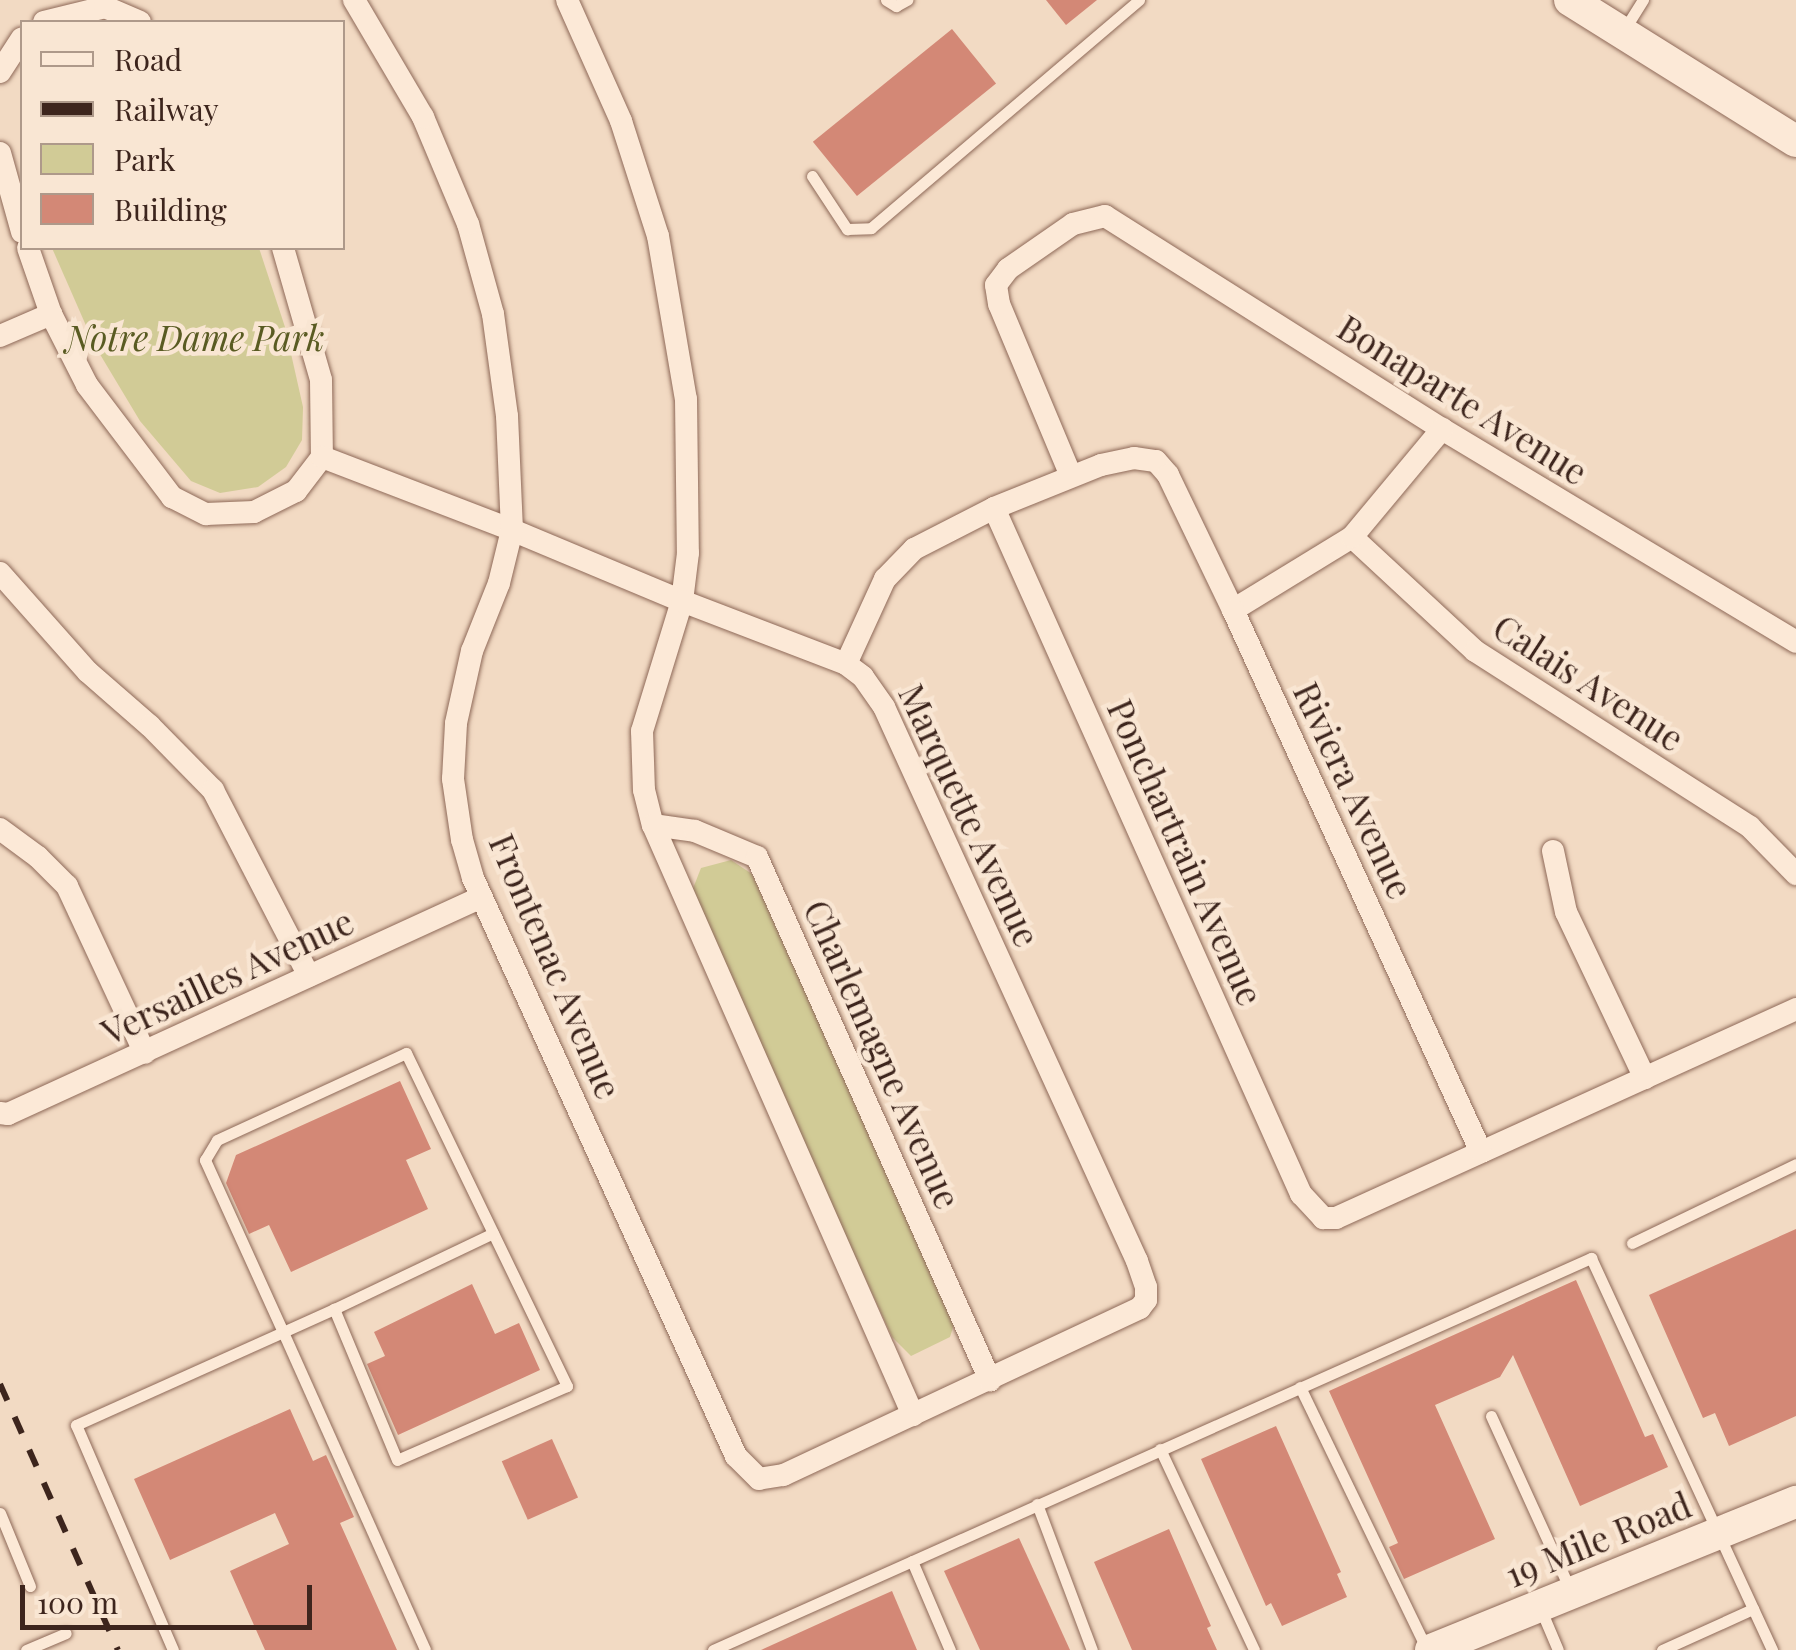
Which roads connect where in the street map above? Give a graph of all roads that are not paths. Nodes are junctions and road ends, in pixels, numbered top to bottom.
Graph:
1 (354, 0) edge
2 (567, 0) edge
3 (886, 0) edge
4 (907, 0) edge
5 (1139, 0) edge
6 (1570, 0) edge
7 (1643, 0) edge
8 (106, 4) edge
9 (137, 14) edge
10 (51, 20) edge
11 (1623, 33) junction
12 (20, 41) edge
13 (0, 72) edge
14 (1796, 140) edge
15 (0, 154) edge
16 (812, 176) dead end
17 (20, 225) edge
18 (29, 250) edge
19 (284, 250) edge
20 (51, 314) junction
21 (0, 336) edge
22 (1442, 429) junction
23 (322, 457) junction
24 (1072, 476) junction
25 (994, 508) junction
26 (512, 530) junction
27 (1352, 537) junction
28 (0, 573) edge
29 (682, 601) junction
30 (1233, 610) junction
31 (1796, 642) edge
32 (846, 664) junction
33 (652, 825) junction
34 (0, 829) edge
35 (1553, 851) dead end
36 (1796, 874) edge
37 (482, 897) junction
38 (309, 976) junction
39 (1796, 1009) edge
40 (145, 1052) junction
41 (1644, 1078) junction
42 (0, 1113) edge
43 (1481, 1152) junction
44 (1796, 1164) edge
45 (493, 1233) junction
46 (1632, 1243) dead end
47 (334, 1309) junction
48 (283, 1332) junction
49 (990, 1380) junction
50 (1300, 1386) junction
51 (913, 1414) junction
52 (1491, 1416) dead end
53 (1160, 1449) junction
54 (1796, 1502) edge
55 (1037, 1504) junction
56 (0, 1514) edge
57 (1718, 1533) junction
58 (912, 1561) junction
59 (30, 1586) dead end
60 (1571, 1593) junction
61 (1540, 1606) junction
62 (1753, 1610) junction
63 (66, 1632) dead end
64 (720, 1649) edge
65 (26, 1650) edge
66 (174, 1650) edge
67 (425, 1650) edge
68 (950, 1650) edge
69 (1092, 1650) edge
70 (1254, 1650) edge
71 (1429, 1650) edge
72 (1558, 1650) edge
73 (1662, 1650) edge
74 (1772, 1650) edge

1 - 26 street, Frontenac Avenue
2 - 29 street
3 - 4 lane
5 - 16 lane
6 - 11 street
7 - 11 lane
8 - 9 street
8 - 10 street
11 - 14 street
12 - 13 street
15 - 17 street
18 - 20 street
19 - 23 street
20 - 21 street
20 - 23 street
22 - 24 street, Bonaparte Avenue
22 - 27 street
22 - 31 street, Bonaparte Avenue
23 - 26 street, Marquette Avenue
24 - 25 street
24 - 30 street, Riviera Avenue
25 - 32 street
25 - 43 street, Ponchartrain Avenue
26 - 29 street, Marquette Avenue
26 - 37 street, Frontenac Avenue
27 - 30 street
27 - 36 street, Calais Avenue
28 - 38 street
29 - 32 street, Marquette Avenue
29 - 33 street
30 - 43 street, Riviera Avenue
32 - 49 street, Marquette Avenue
33 - 49 street, Charlemagne Avenue
33 - 51 street
34 - 40 street
35 - 41 street
37 - 38 street, Versailles Avenue
37 - 51 street, Frontenac Avenue
38 - 40 street, Versailles Avenue
39 - 41 street
40 - 42 street, Versailles Avenue
41 - 43 street
44 - 46 lane
45 - 47 lane
45 - 47 lane
45 - 48 lane
47 - 48 lane
48 - 66 lane
48 - 67 lane
49 - 51 street
50 - 53 lane
50 - 57 lane
50 - 71 lane
52 - 60 lane
53 - 55 lane
53 - 70 lane
54 - 57 street, 19 Mile Road
55 - 58 lane
55 - 69 lane
56 - 59 lane
57 - 60 street, 19 Mile Road
57 - 62 lane
58 - 64 lane
58 - 68 lane
60 - 61 street, 19 Mile Road
61 - 71 street, 19 Mile Road
61 - 72 lane
62 - 73 lane
62 - 74 lane
63 - 65 lane

